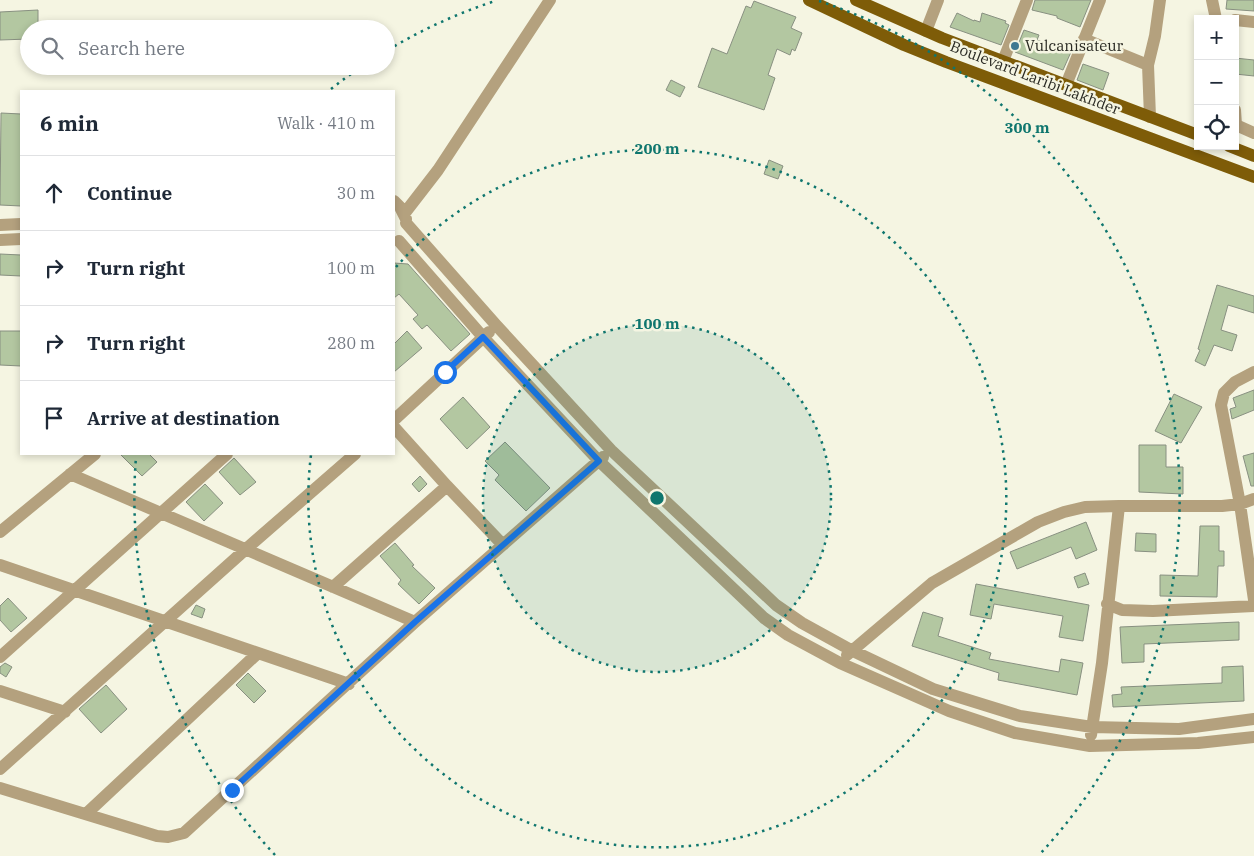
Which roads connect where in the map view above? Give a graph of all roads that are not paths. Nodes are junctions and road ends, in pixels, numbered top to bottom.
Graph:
1 (550, 0) edge
2 (809, 0) edge
3 (856, 0) edge
4 (938, 0) edge
5 (1027, 0) edge
6 (1100, 0) edge
7 (1160, 0) edge
8 (1212, 0) edge
9 (1218, 15) edge
10 (1239, 20) edge
11 (1254, 22) edge
12 (926, 31) junction
13 (1084, 39) junction
14 (1003, 61) junction
15 (1148, 65) junction
16 (1066, 86) junction
17 (1150, 117) junction
18 (1239, 128) edge
19 (1254, 133) edge
20 (1194, 134) edge
21 (1239, 150) edge
22 (1254, 156) edge
23 (1254, 177) edge
24 (395, 202) edge
25 (405, 219) junction
26 (20, 224) edge
27 (0, 225) edge
28 (0, 240) edge
29 (20, 240) edge
30 (396, 243) edge
31 (496, 325) junction
32 (483, 337) junction
33 (1254, 372) edge
34 (395, 419) edge
35 (395, 428) edge
36 (611, 450) junction
37 (94, 455) edge
38 (227, 455) edge
39 (354, 455) edge
40 (599, 461) junction
41 (70, 474) junction
42 (447, 486) junction
43 (1254, 499) edge
44 (1240, 504) junction
45 (1119, 506) junction
46 (160, 513) junction
47 (0, 532) edge
48 (504, 545) junction
49 (246, 549) junction
50 (0, 565) edge
51 (332, 586) junction
52 (75, 590) junction
53 (1254, 600) edge
54 (1108, 604) junction
55 (1254, 606) edge
56 (166, 621) junction
57 (415, 622) junction
58 (851, 650) junction
59 (258, 653) junction
60 (0, 657) edge
61 (840, 663) junction
62 (349, 684) junction
63 (0, 691) edge
64 (65, 712) junction
65 (1254, 719) edge
66 (1092, 727) junction
67 (1254, 737) edge
68 (1090, 746) junction
69 (0, 769) edge
70 (0, 788) edge
71 (86, 814) junction

1 - 25 street
2 - 23 main road, Boulevard Laribi Lakhder
3 - 12 main road, Boulevard Laribi Lakhder
4 - 12 street
5 - 14 street
6 - 13 street
7 - 15 street
8 - 9 street
10 - 11 street
12 - 14 main road, Boulevard Laribi Lakhder
13 - 15 street
13 - 16 street
14 - 16 main road, Boulevard Laribi Lakhder
15 - 17 street
16 - 17 main road, Boulevard Laribi Lakhder
17 - 20 main road, Boulevard Laribi Lakhder
18 - 19 street
21 - 22 main road
24 - 25 street
25 - 30 street
25 - 31 street
26 - 27 street
28 - 29 street
30 - 32 street
31 - 32 street
31 - 36 street
32 - 34 street
32 - 40 street
33 - 44 street
35 - 42 street
36 - 40 street
36 - 58 street
37 - 41 street
38 - 46 street
39 - 49 street
40 - 48 street
40 - 61 street
41 - 46 street
41 - 47 street
42 - 48 street
42 - 51 street
43 - 44 street
44 - 45 street
44 - 53 street
45 - 54 street
45 - 58 street
46 - 49 street
46 - 52 street
48 - 57 street
49 - 51 street
49 - 56 street
50 - 52 street
51 - 57 street
52 - 56 street
52 - 60 street
54 - 55 street
54 - 66 street
56 - 59 street
56 - 64 street
57 - 62 street
58 - 61 street
58 - 66 street
59 - 62 street
59 - 71 street
61 - 68 street
62 - 71 street
63 - 64 street
64 - 69 street
65 - 66 street
66 - 68 street
67 - 68 street
70 - 71 street

